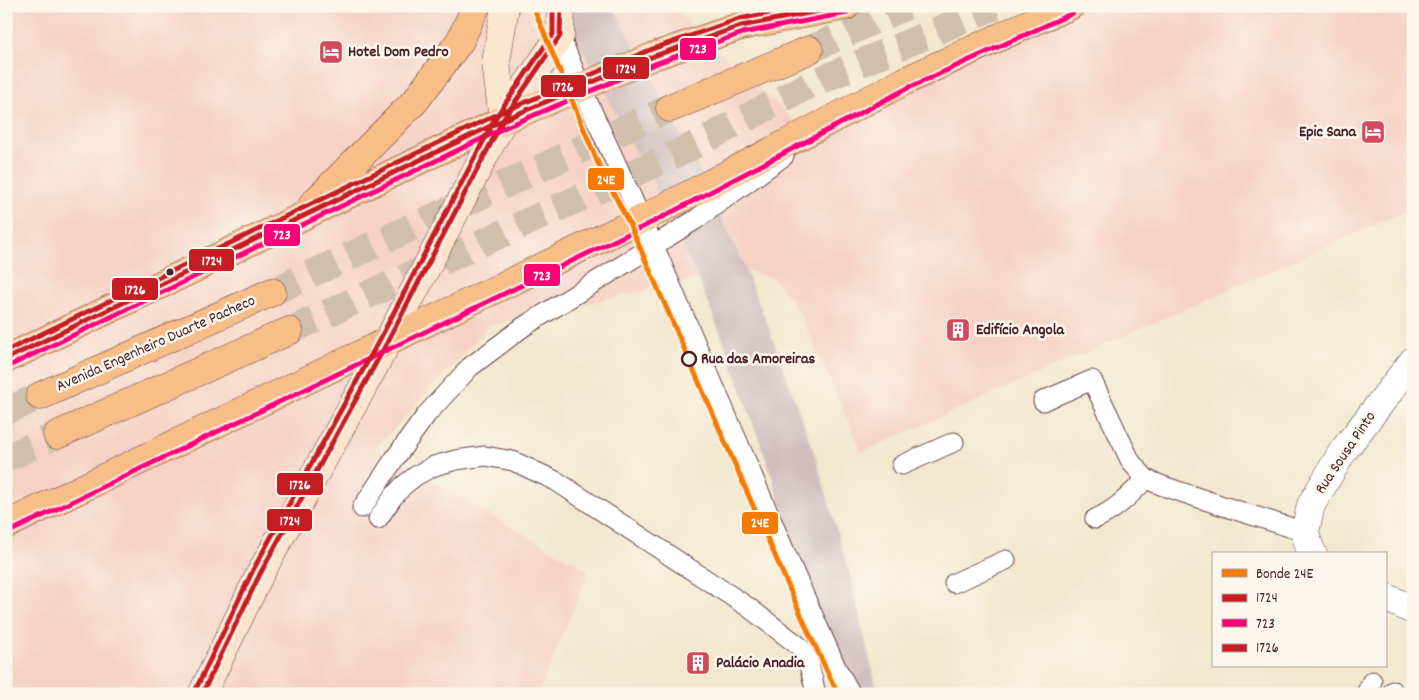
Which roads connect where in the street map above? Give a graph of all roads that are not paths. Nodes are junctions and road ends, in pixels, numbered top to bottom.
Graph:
1 (476, 6) edge
2 (505, 6) edge
3 (561, 6) edge
4 (846, 6) edge
5 (1070, 6) edge
6 (560, 36) junction
7 (809, 50) tunnel mouth
8 (581, 87) junction
9 (670, 108) tunnel mouth
10 (848, 110) junction
11 (503, 120) junction
12 (300, 217) junction
13 (641, 219) junction
14 (654, 246) junction
15 (272, 292) tunnel mouth
16 (289, 331) tunnel mouth
17 (388, 341) junction
18 (6, 360) edge
19 (1413, 360) edge
20 (40, 396) tunnel mouth
21 (1043, 401) dead end
22 (57, 435) tunnel mouth
23 (954, 442) dead end
24 (902, 465) dead end
25 (1146, 479) junction
26 (362, 508) dead end
27 (378, 519) dead end
28 (1095, 519) dead end
29 (6, 524) edge
30 (1309, 543) edge
31 (1006, 560) dead end
32 (954, 583) dead end
33 (1386, 597) edge
34 (1413, 610) edge
35 (202, 694) edge
36 (816, 694) edge
37 (851, 694) edge

1 - 12 main road
2 - 11 main road
3 - 6 main road
4 - 8 main road
5 - 10 main road
6 - 8 lane
6 - 11 main road
7 - 9 main road
8 - 11 main road
8 - 13 lane
10 - 13 main road
10 - 14 lane
11 - 12 main road
11 - 17 main road
12 - 18 main road
13 - 14 lane
13 - 17 main road
14 - 26 lane
14 - 37 lane
15 - 20 main road, Avenida Engenheiro Duarte Pacheco
16 - 22 main road
17 - 29 main road
17 - 35 main road
19 - 30 street, Rua Sousa Pinto
21 - 25 lane
23 - 24 lane
25 - 28 lane
25 - 30 lane
27 - 36 lane
31 - 32 lane
33 - 34 street

